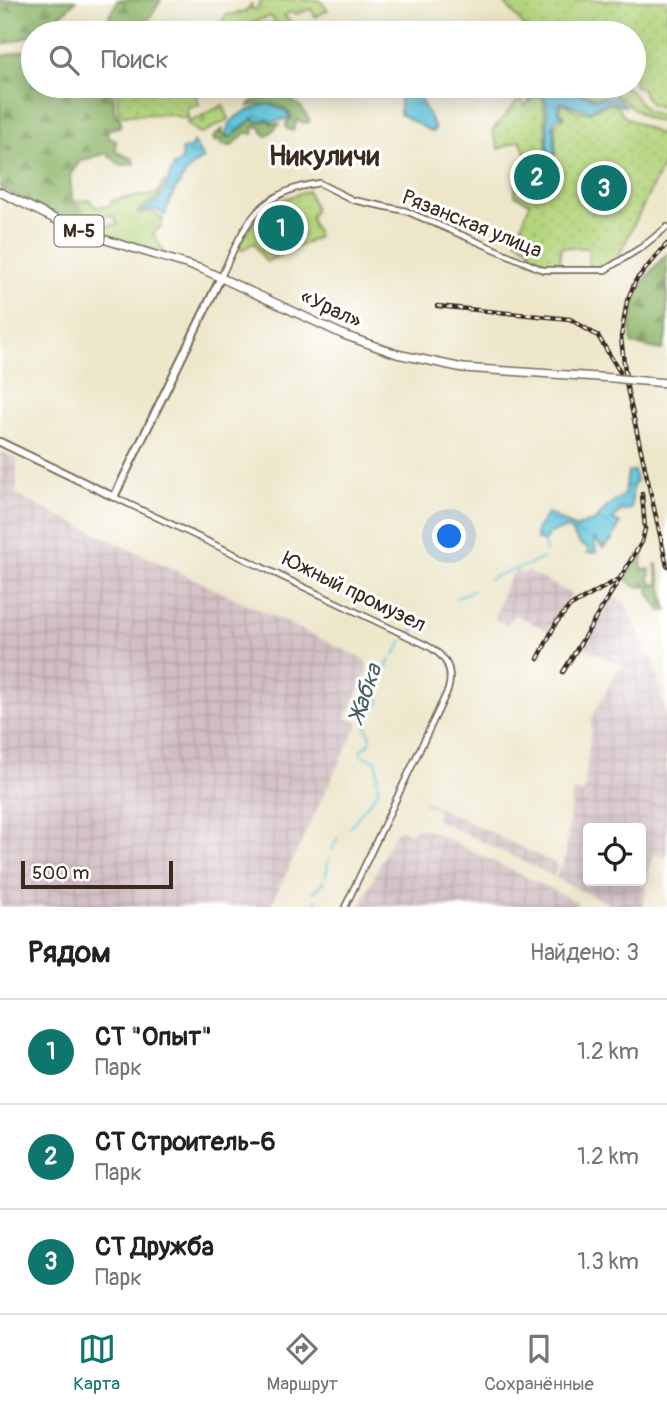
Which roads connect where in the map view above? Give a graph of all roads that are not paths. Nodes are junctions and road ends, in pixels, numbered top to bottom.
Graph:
1 (0, 192) edge
2 (667, 227) edge
3 (221, 277) junction
4 (667, 383) edge
5 (0, 442) edge
6 (120, 486) junction
7 (102, 491) junction
8 (114, 497) junction
9 (126, 502) junction
10 (345, 907) edge

1 - 3 highway, «Урал» / М-5
2 - 3 street, Рязанская улица
3 - 4 highway, «Урал» / М-5, bridge
3 - 6 main road
5 - 7 main road, Южный промузел
6 - 7 main road
6 - 8 main road
6 - 9 street
7 - 8 main road, Южный промузел
8 - 9 street, Южный промузел
9 - 10 street, Южный промузел

